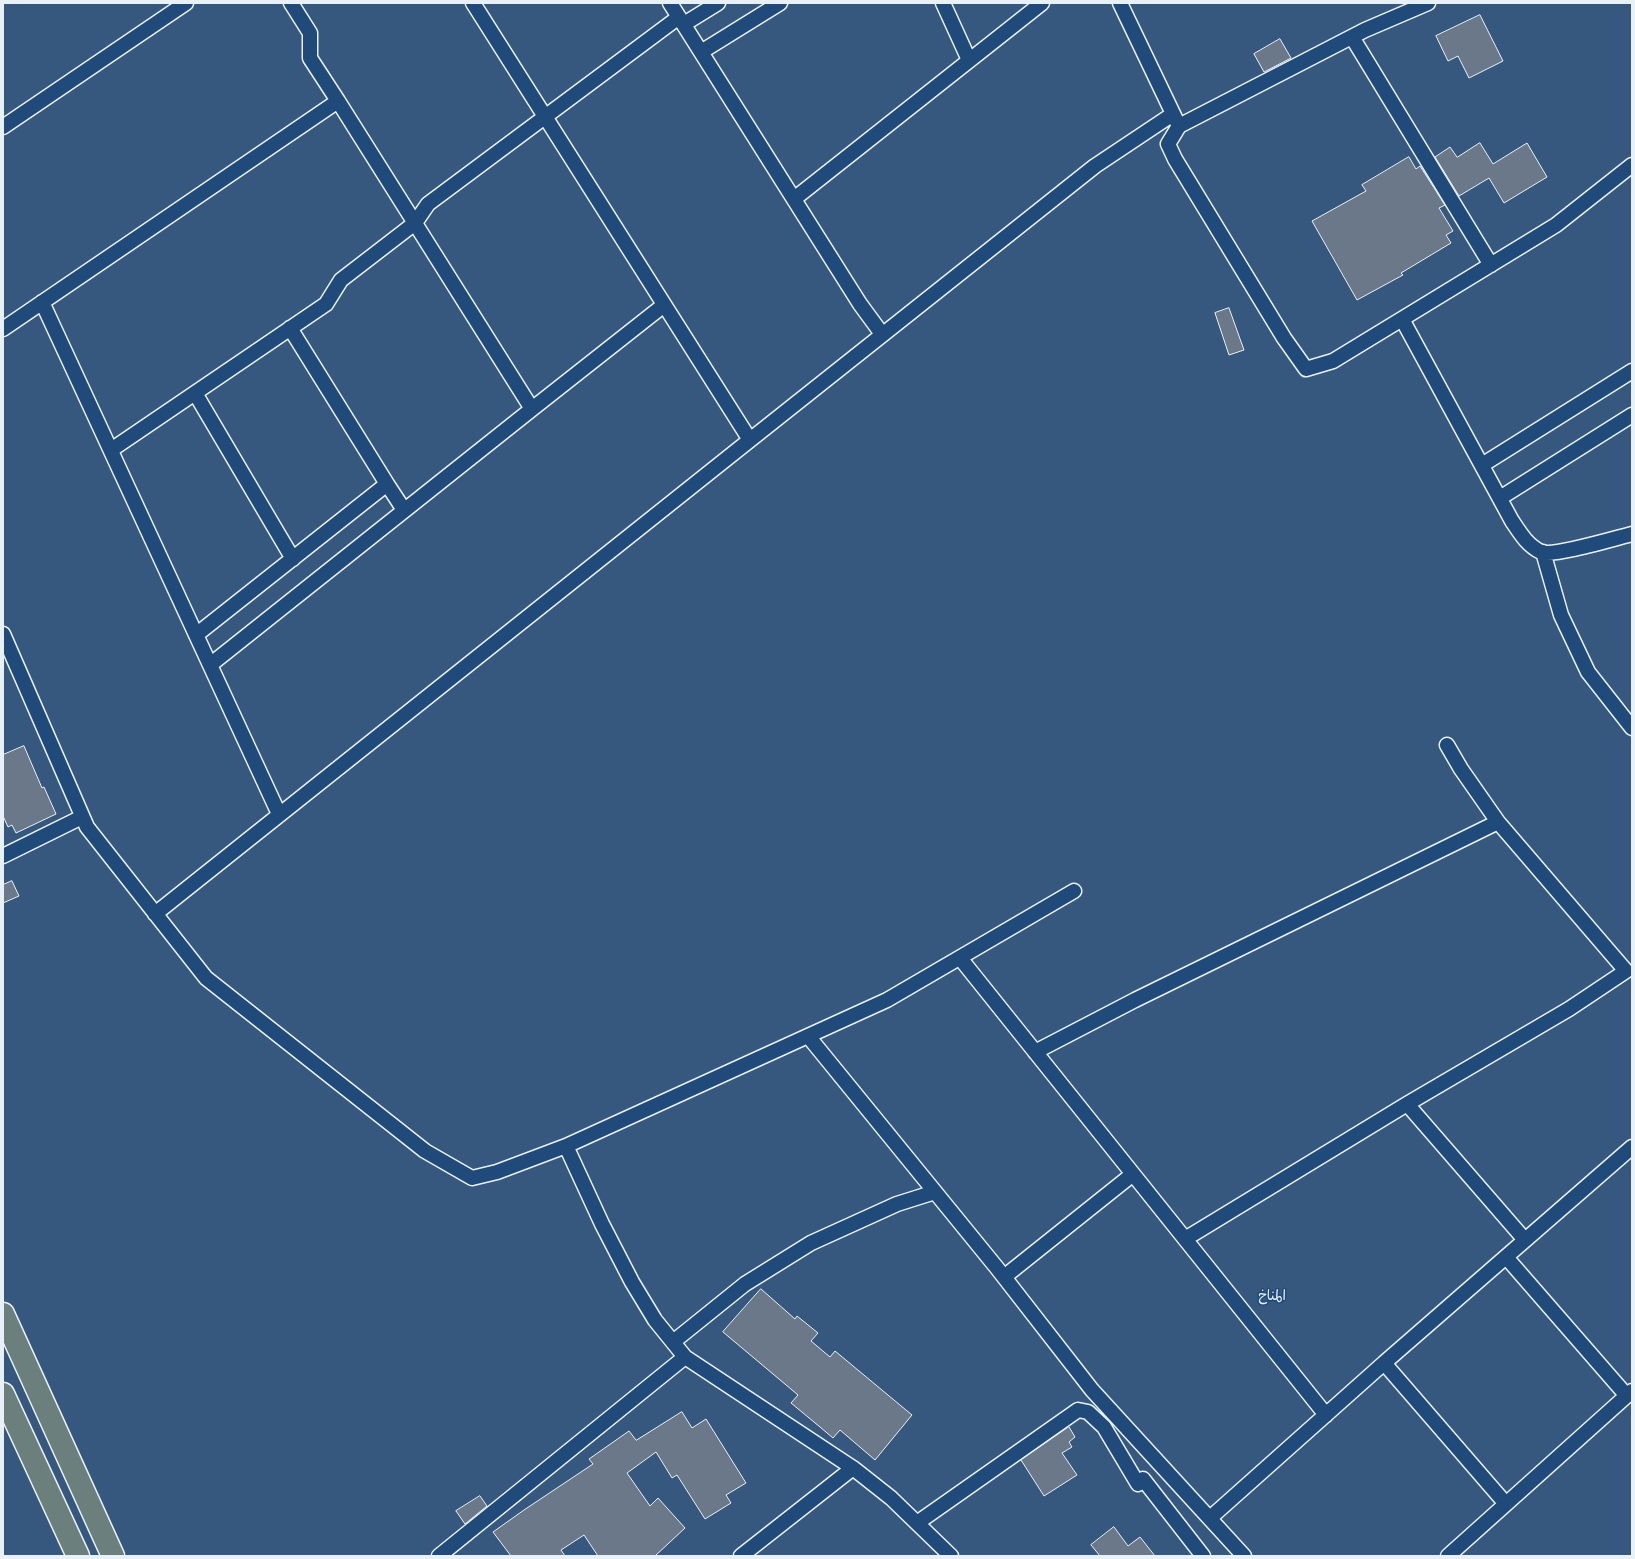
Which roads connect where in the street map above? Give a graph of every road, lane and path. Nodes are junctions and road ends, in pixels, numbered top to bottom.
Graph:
1 (186, 3) edge
2 (291, 3) edge
3 (473, 3) edge
4 (670, 3) edge
5 (718, 3) edge
6 (780, 3) edge
7 (943, 3) edge
8 (1042, 3) edge
9 (1120, 3) edge
10 (1428, 3) edge
11 (681, 20) junction
12 (1352, 37) junction
13 (701, 52) junction
14 (969, 60) junction
15 (338, 101) junction
16 (544, 117) junction
17 (1176, 120) junction
18 (3, 127) edge
19 (1632, 165) edge
20 (794, 199) junction
21 (414, 223) junction
22 (1491, 265) junction
23 (42, 302) junction
24 (664, 305) junction
25 (1402, 319) junction
26 (290, 328) junction
27 (3, 329) edge
28 (882, 334) junction
29 (1632, 371) edge
30 (195, 393) junction
31 (532, 409) junction
32 (1632, 415) edge
33 (750, 440) junction
34 (111, 450) junction
35 (1482, 465) junction
36 (387, 484) junction
37 (1500, 498) junction
38 (404, 510) junction
39 (1632, 534) edge
40 (1543, 552) junction
41 (293, 559) junction
42 (3, 634) edge
43 (196, 635) junction
44 (210, 665) junction
45 (1632, 728) edge
46 (1447, 745) dead end
47 (279, 814) junction
48 (82, 817) junction
49 (1498, 822) junction
50 (3, 856) edge
51 (1074, 891) dead end
52 (155, 914) junction
53 (960, 958) junction
54 (808, 1036) junction
55 (1035, 1052) junction
56 (1407, 1104) junction
57 (566, 1146) junction
58 (1632, 1147) edge
59 (1132, 1174) junction
60 (935, 1192) junction
61 (1185, 1239) junction
62 (1525, 1240) junction
63 (1506, 1257) junction
64 (1004, 1277) junction
65 (3, 1314) edge
66 (673, 1342) junction
67 (685, 1357) junction
68 (1384, 1363) junction
69 (3, 1394) edge
70 (1629, 1394) edge
71 (1326, 1415) junction
72 (853, 1468) junction
73 (1506, 1504) junction
74 (1210, 1518) junction
75 (917, 1522) junction
76 (78, 1556) edge
77 (113, 1556) edge
78 (439, 1556) edge
79 (741, 1556) edge
80 (951, 1556) edge
81 (1203, 1556) edge
82 (1244, 1556) edge
83 (1450, 1556) edge

1 - 18 street
2 - 15 street
3 - 16 street
4 - 11 street
5 - 11 street
6 - 13 street
7 - 14 street
8 - 14 street
9 - 17 street
10 - 12 street
11 - 13 street
11 - 16 street
12 - 17 street
12 - 22 street
13 - 20 street
14 - 20 street
15 - 21 street
15 - 23 street
16 - 21 street
16 - 24 street
17 - 25 street
17 - 28 street
19 - 22 street
20 - 28 street
21 - 26 street
21 - 31 street
22 - 25 street
23 - 27 street
23 - 34 street
24 - 31 street
24 - 33 street
25 - 35 street
26 - 30 street
26 - 36 street
28 - 33 street
29 - 35 street
30 - 34 street
30 - 41 street
31 - 38 street
32 - 37 street
33 - 47 street
34 - 43 street
35 - 37 street
36 - 38 street
36 - 41 street
37 - 40 street
38 - 44 street
39 - 40 street
40 - 45 street
41 - 43 street
42 - 48 street
43 - 44 street
44 - 47 street
46 - 49 street
47 - 52 street
48 - 50 street
48 - 52 street
49 - 55 street
49 - 56 street
51 - 53 street
52 - 57 street
53 - 54 street
53 - 55 street
54 - 57 street
54 - 60 street
55 - 59 street
56 - 61 street
56 - 62 street
57 - 66 street
58 - 62 street
59 - 61 street
59 - 64 street
60 - 64 street
60 - 66 street
61 - 71 street
62 - 63 street
63 - 68 street
63 - 70 street
64 - 74 street
65 - 77 main road
66 - 67 street
67 - 72 street
67 - 78 street
68 - 71 street
68 - 73 street
69 - 76 main road
70 - 73 street
71 - 74 street
72 - 75 street
72 - 79 street
73 - 83 street
74 - 82 street
75 - 80 street
75 - 81 street

